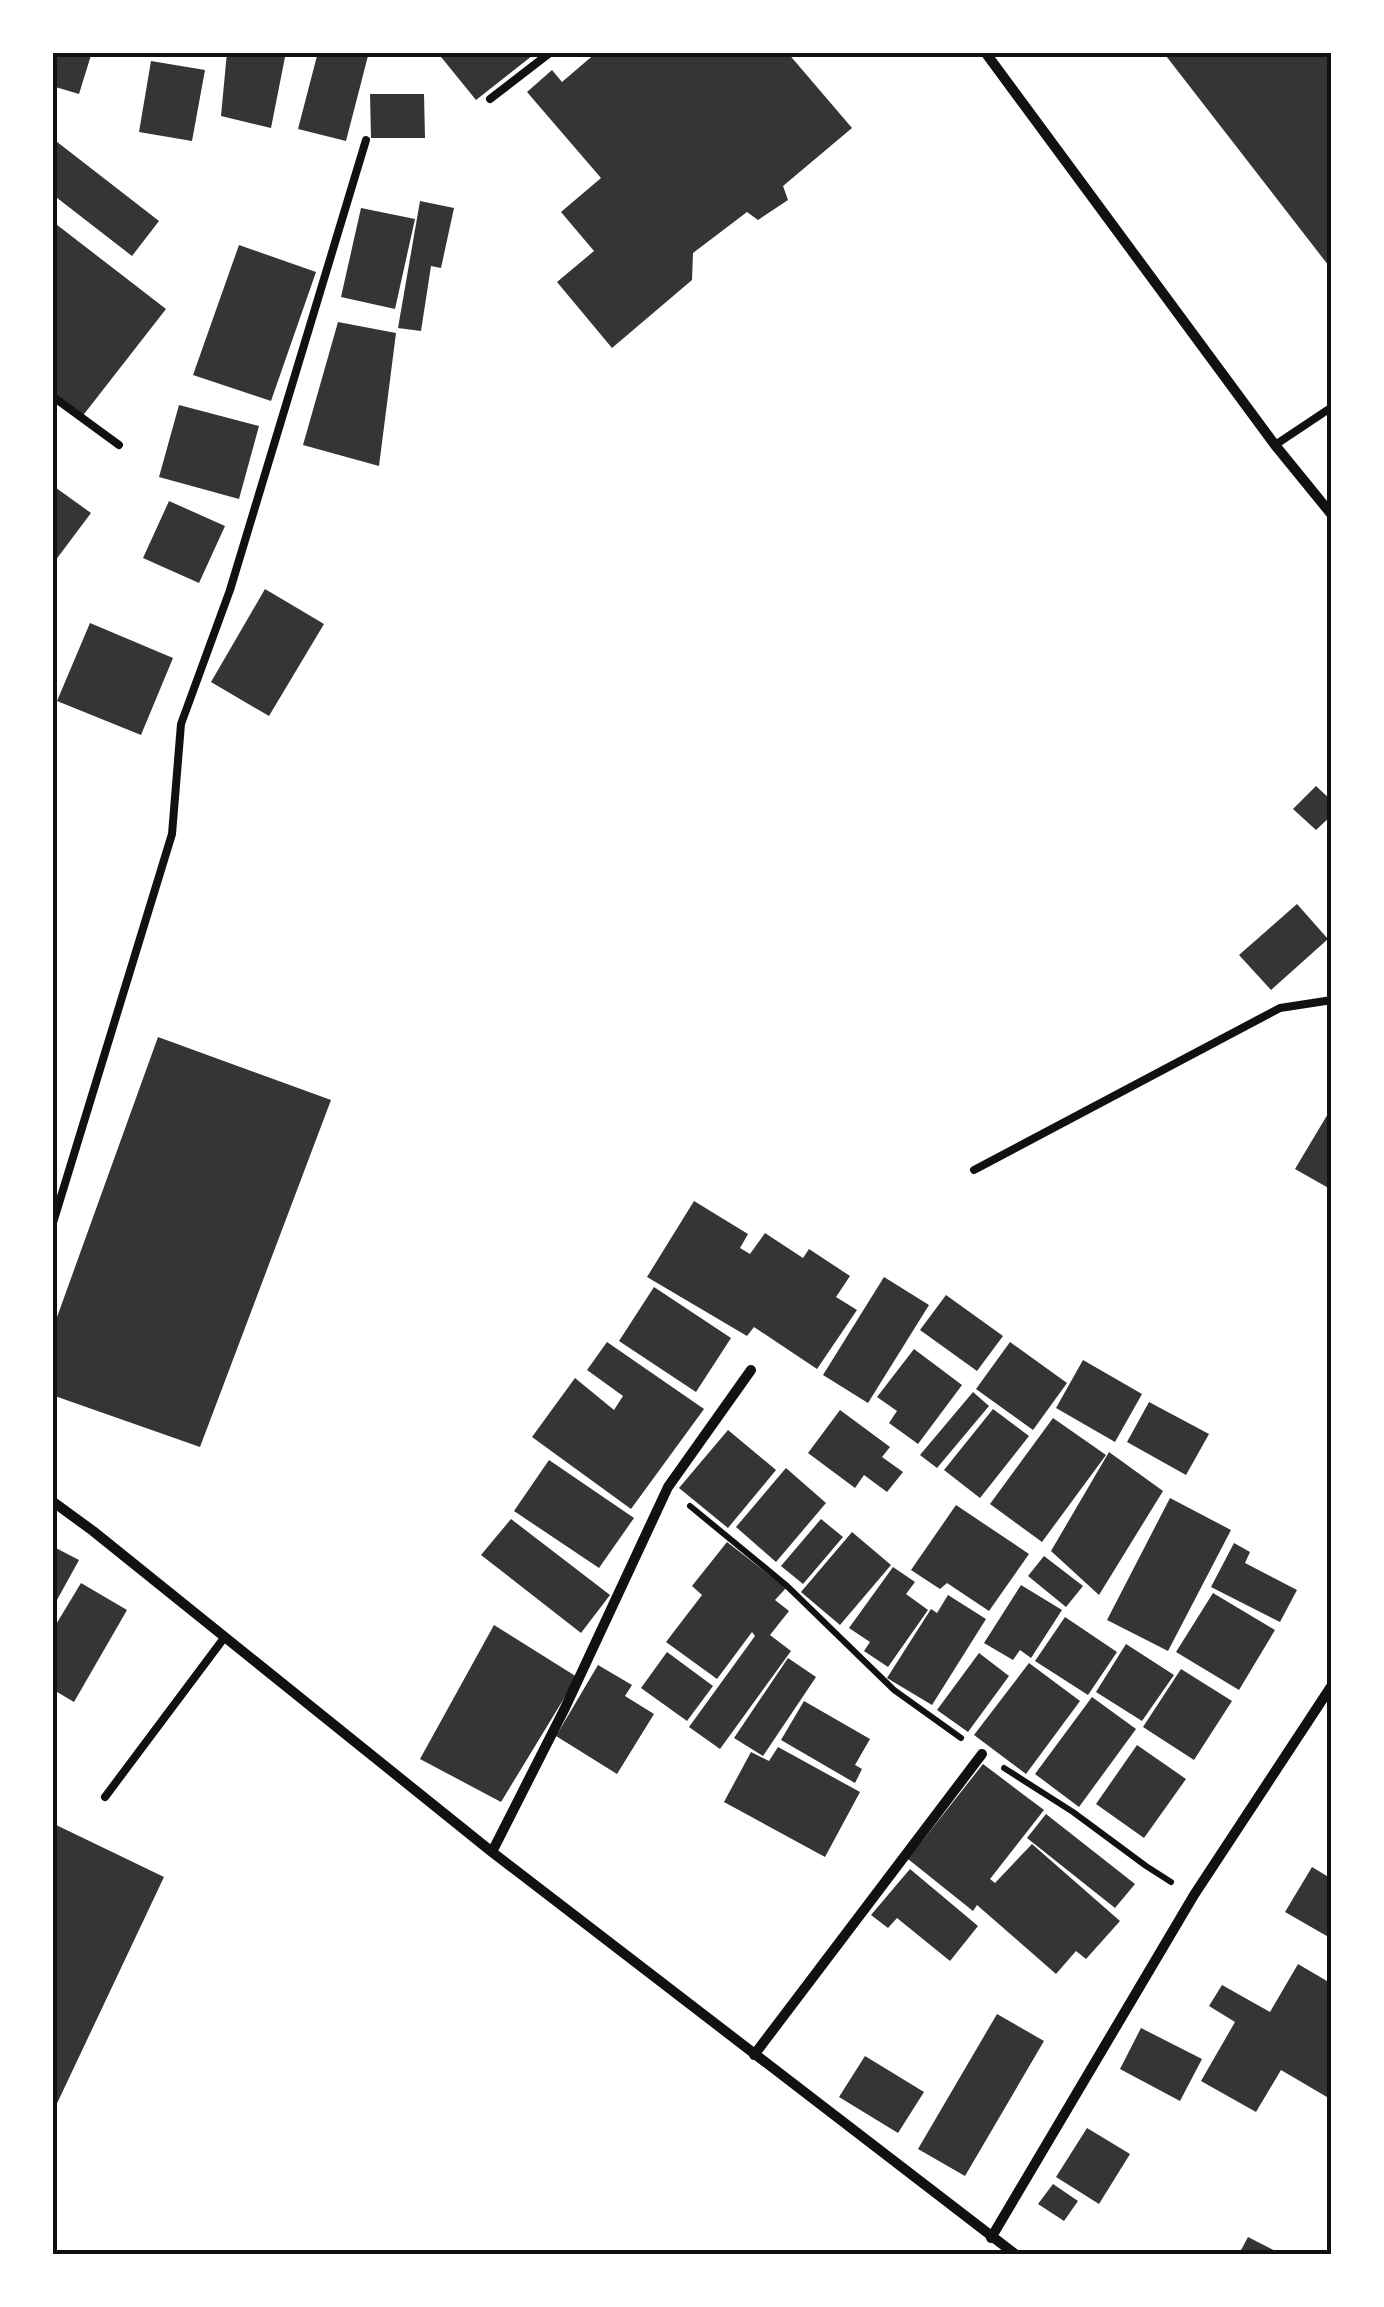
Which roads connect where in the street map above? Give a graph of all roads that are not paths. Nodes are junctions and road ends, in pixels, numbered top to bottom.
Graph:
1 (550, 52) edge
2 (985, 52) edge
3 (490, 99) dead end
4 (366, 140) dead end
5 (52, 396) edge
6 (1332, 408) edge
7 (119, 444) dead end
8 (1275, 445) junction
9 (1332, 515) edge
10 (1332, 1000) edge
11 (974, 1170) dead end
12 (52, 1226) edge
13 (751, 1370) dead end
14 (52, 1501) edge
15 (224, 1638) junction
16 (1332, 1685) edge
17 (982, 1754) road end
18 (104, 1797) dead end
19 (492, 1852) junction
20 (754, 2055) junction
21 (991, 2238) junction
22 (1015, 2254) edge

1 - 3 lane
2 - 8 street
4 - 12 lane
5 - 7 lane
6 - 8 lane
8 - 9 street
10 - 11 lane
13 - 19 street
14 - 15 street
15 - 18 lane
15 - 19 street
16 - 21 street
17 - 20 street
19 - 20 street
20 - 21 street
21 - 22 street

